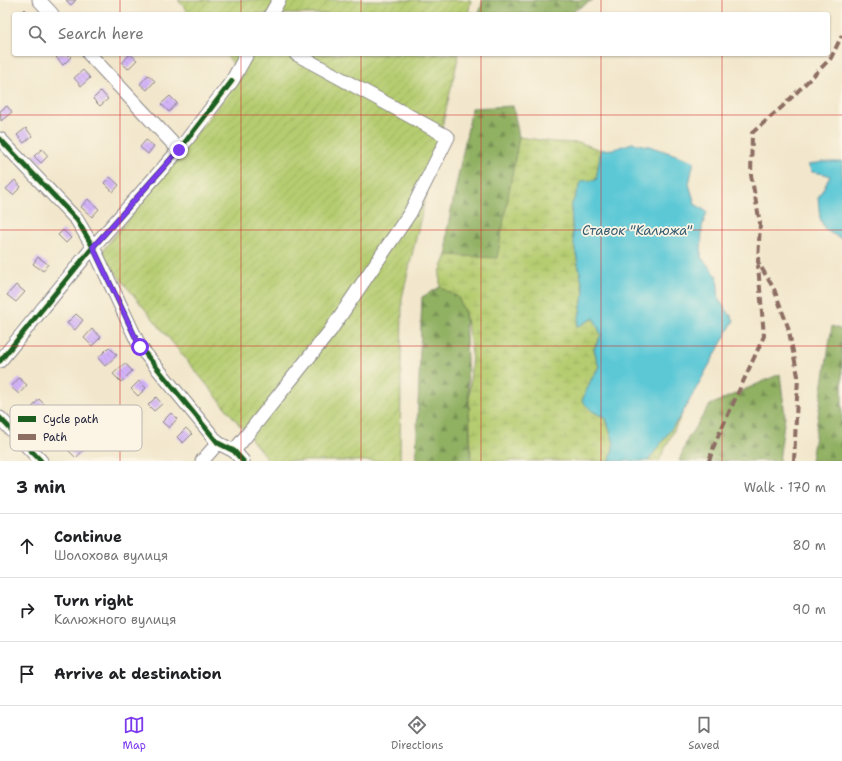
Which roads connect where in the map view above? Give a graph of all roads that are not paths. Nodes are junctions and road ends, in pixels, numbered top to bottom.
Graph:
1 (39, 0) edge
2 (279, 0) edge
3 (50, 12) edge
4 (272, 12) edge
5 (91, 56) edge
6 (246, 56) edge
7 (300, 56) edge
8 (0, 139) edge
9 (179, 150) junction
10 (93, 247) junction
11 (0, 361) edge
12 (0, 418) edge
13 (10, 428) edge
14 (218, 443) junction
15 (31, 451) edge
16 (234, 451) junction
17 (41, 461) edge
18 (202, 461) edge
19 (243, 461) edge

1 - 3 street
2 - 4 street
5 - 9 street
6 - 9 street
7 - 16 street
8 - 10 street
9 - 10 street
10 - 11 street
10 - 14 street
12 - 13 street
14 - 16 street
14 - 18 street
15 - 17 street
16 - 19 street

